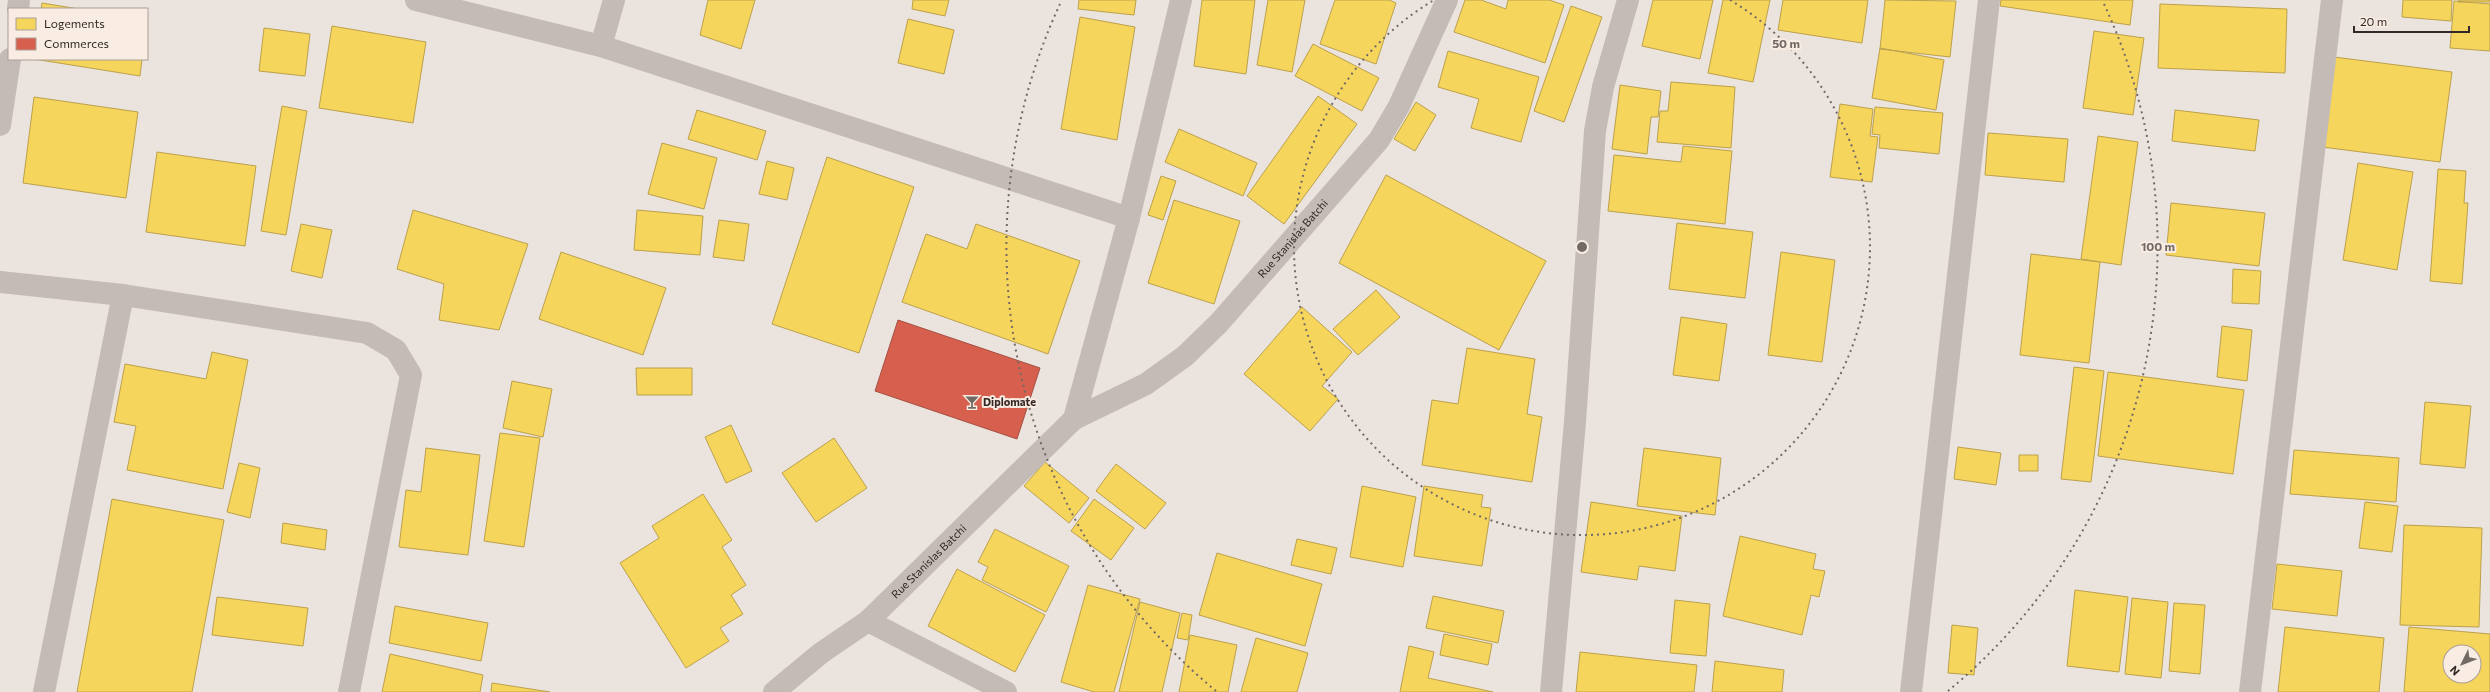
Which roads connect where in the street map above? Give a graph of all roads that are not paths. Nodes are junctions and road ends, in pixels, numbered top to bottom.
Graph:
1 (416, 0) edge
2 (614, 0) edge
3 (1182, 0) edge
4 (1446, 0) edge
5 (1628, 0) edge
6 (1989, 0) edge
7 (2332, 0) edge
8 (601, 46) junction
9 (10, 60) edge
10 (0, 126) edge
11 (1129, 218) junction
12 (0, 282) edge
13 (123, 295) junction
14 (1074, 419) junction
15 (868, 621) junction
16 (44, 692) edge
17 (349, 692) edge
18 (774, 692) edge
19 (1006, 692) edge
20 (1551, 692) edge
21 (1911, 692) edge
22 (2250, 692) edge

1 - 8 street
2 - 8 street
3 - 11 street
4 - 14 street, Rue Stanislas Batchi
5 - 20 street
6 - 21 street
7 - 22 street
8 - 11 street
9 - 10 street
11 - 14 street
12 - 13 street
13 - 16 street
13 - 17 street
14 - 15 street, Rue Stanislas Batchi
15 - 18 street, Rue Stanislas Batchi
15 - 19 street

